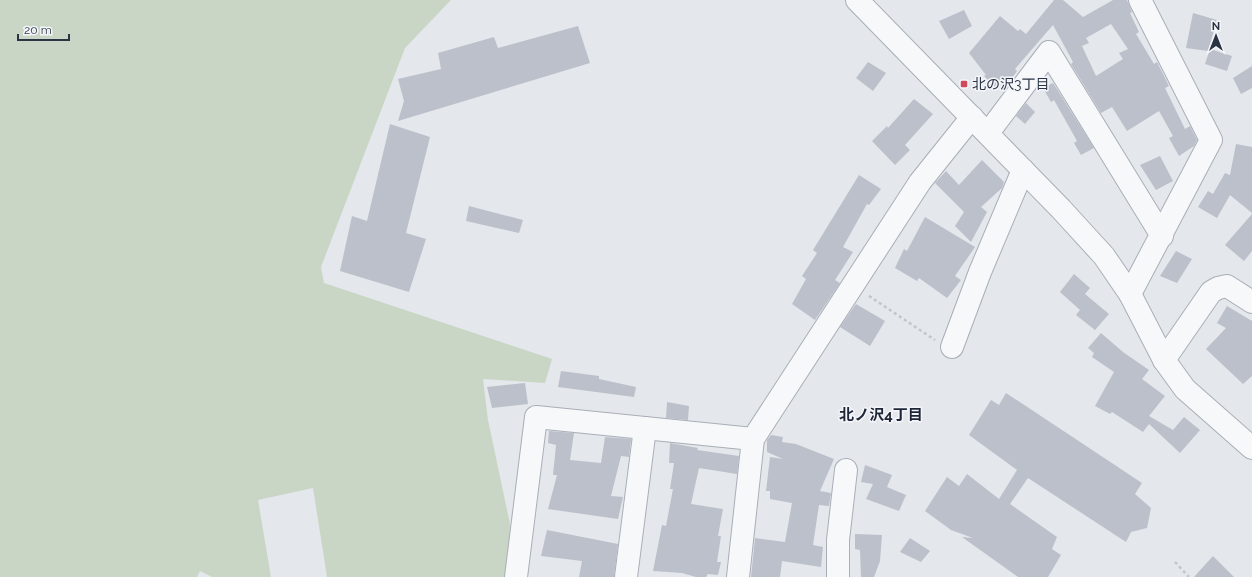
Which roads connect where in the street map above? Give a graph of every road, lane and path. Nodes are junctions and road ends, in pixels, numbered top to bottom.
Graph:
1 (857, 0) edge
2 (1140, 0) edge
3 (972, 117) junction
4 (988, 133) junction
5 (1023, 170) junction
6 (1162, 236) junction
7 (854, 285) junction
8 (1130, 294) junction
9 (1252, 302) edge
10 (944, 344) joint
11 (1164, 360) junction
12 (645, 428) junction
13 (753, 439) junction
14 (1252, 448) edge
15 (846, 470) dead end
16 (1175, 562) dead end
17 (516, 577) edge
18 (626, 577) edge
19 (738, 577) edge
20 (838, 577) edge
21 (1189, 577) edge

1 - 3 street
2 - 6 street
3 - 4 street
3 - 7 street
4 - 5 street
4 - 6 street
5 - 8 street
5 - 10 street
6 - 8 street
7 - 10 path
7 - 13 street
8 - 11 street
9 - 11 street
11 - 14 street
12 - 13 street
12 - 17 street
12 - 18 street
13 - 19 street
15 - 20 street
16 - 21 path

